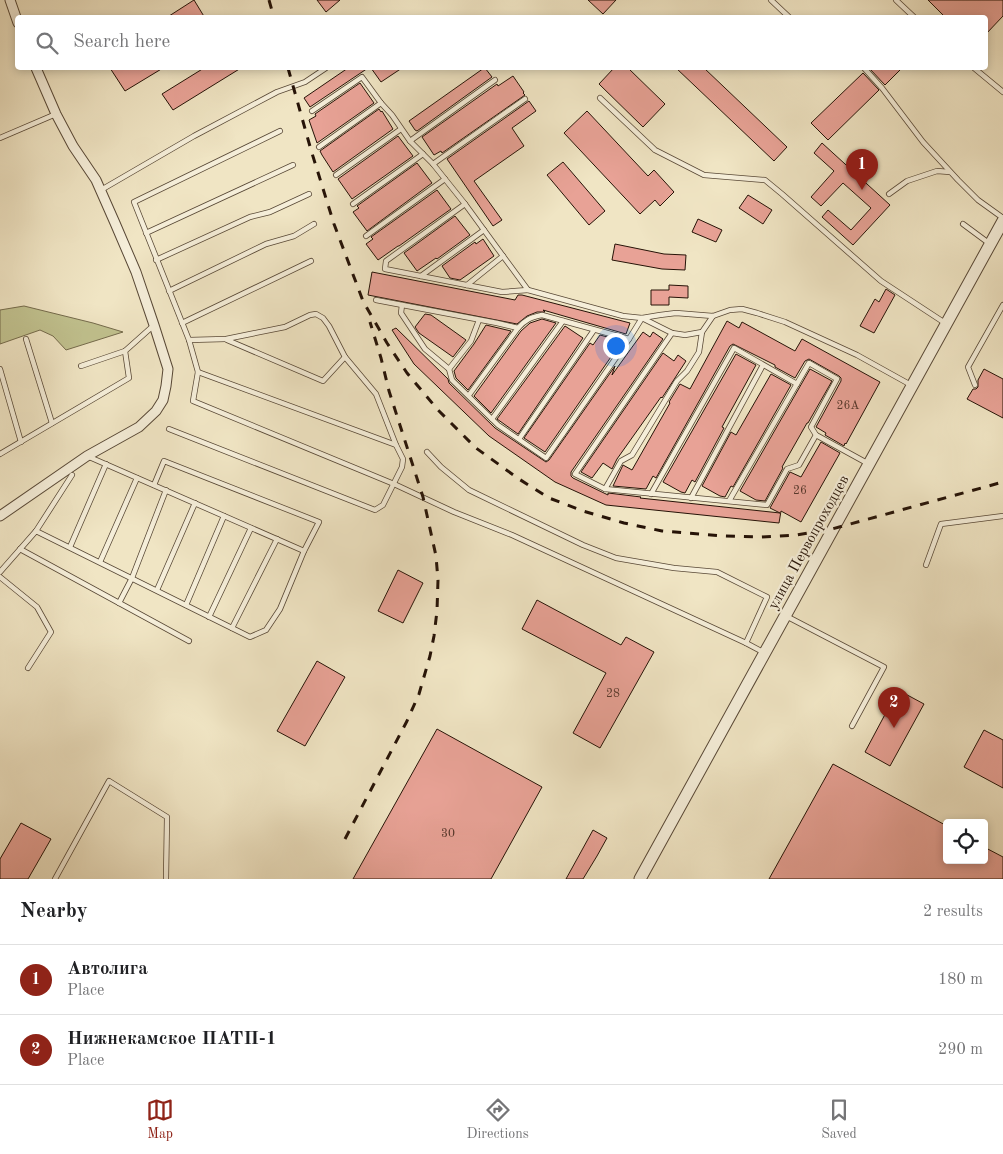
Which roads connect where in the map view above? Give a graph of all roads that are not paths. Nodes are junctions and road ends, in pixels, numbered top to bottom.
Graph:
1 (10, 0) edge
2 (771, 0) edge
3 (896, 0) edge
4 (15, 15) edge
5 (787, 15) edge
6 (913, 15) edge
7 (37, 70) edge
8 (323, 70) edge
9 (866, 70) edge
10 (976, 70) edge
11 (495, 80) dead end
12 (1003, 92) edge
13 (600, 98) dead end
14 (525, 99) dead end
15 (381, 103) junction
16 (312, 111) dead end
17 (56, 114) junction
18 (401, 129) junction
19 (280, 131) dead end
20 (0, 138) edge
21 (410, 141) junction
22 (318, 147) dead end
23 (423, 154) junction
24 (433, 164) junction
25 (293, 165) dead end
26 (950, 172) junction
27 (336, 175) dead end
28 (445, 179) junction
29 (101, 190) junction
30 (309, 194) dead end
31 (889, 194) dead end
32 (353, 204) dead end
33 (465, 204) junction
34 (1003, 220) edge
35 (314, 224) dead end
36 (963, 224) dead end
37 (484, 230) junction
38 (146, 233) junction
39 (366, 236) dead end
40 (990, 244) junction
41 (503, 256) junction
42 (156, 260) junction
43 (311, 261) dead end
44 (421, 276) junction
45 (467, 285) junction
46 (528, 290) junction
47 (169, 291) junction
48 (376, 300) dead end
49 (402, 305) junction
50 (1003, 305) edge
51 (712, 316) junction
52 (642, 318) junction
53 (480, 320) junction
54 (563, 321) junction
55 (182, 323) junction
56 (946, 324) junction
57 (154, 326) junction
58 (518, 328) junction
59 (594, 330) junction
60 (702, 332) junction
61 (672, 333) junction
62 (226, 339) junction
63 (629, 339) junction
64 (26, 340) dead end
65 (189, 340) junction
66 (125, 351) junction
67 (345, 356) junction
68 (764, 365) junction
69 (81, 366) dead end
70 (0, 369) edge
71 (449, 369) junction
72 (198, 372) junction
73 (797, 384) junction
74 (975, 385) dead end
75 (912, 386) junction
76 (469, 395) junction
77 (492, 419) junction
78 (52, 423) junction
79 (169, 428) dead end
80 (816, 435) junction
81 (519, 439) junction
82 (21, 442) junction
83 (396, 445) junction
84 (427, 452) dead end
85 (0, 454) edge
86 (87, 456) junction
87 (106, 464) junction
88 (869, 464) junction
89 (72, 476) dead end
90 (137, 478) junction
91 (394, 484) junction
92 (154, 485) junction
93 (605, 489) junction
94 (166, 490) junction
95 (651, 494) junction
96 (691, 498) junction
97 (729, 501) junction
98 (195, 503) junction
99 (0, 516) edge
100 (224, 516) junction
101 (1003, 516) edge
102 (251, 528) junction
103 (36, 531) junction
104 (277, 539) junction
105 (70, 547) junction
106 (20, 549) junction
107 (304, 551) junction
108 (100, 562) junction
109 (926, 564) dead end
110 (0, 572) edge
111 (0, 577) edge
112 (132, 578) junction
113 (157, 590) junction
114 (120, 603) junction
115 (186, 605) junction
116 (785, 615) junction
117 (209, 617) junction
118 (232, 628) junction
119 (189, 642) dead end
120 (746, 643) junction
121 (764, 652) junction
122 (28, 668) dead end
123 (852, 726) dead end
124 (55, 879) edge
125 (166, 879) edge
126 (640, 879) edge

1 - 4 street
2 - 5 lane
3 - 6 lane
7 - 17 street
8 - 29 lane
9 - 26 lane
10 - 12 lane
11 - 21 lane
13 - 56 lane
14 - 24 lane
15 - 16 lane
15 - 18 lane
15 - 22 lane
17 - 20 lane
17 - 29 street
18 - 21 lane
18 - 27 lane
19 - 38 lane
21 - 23 lane
23 - 24 lane
23 - 32 lane
24 - 28 lane
25 - 38 lane
26 - 31 lane
26 - 34 lane
28 - 33 lane
28 - 39 lane
29 - 57 street
30 - 42 lane
33 - 37 lane
33 - 44 lane
34 - 40 street, улица Первопроходцев
35 - 47 lane
36 - 40 lane
37 - 41 lane
37 - 44 lane
38 - 42 lane
40 - 56 street, улица Первопроходцев
41 - 45 lane
41 - 46 lane
42 - 47 lane
43 - 55 lane
44 - 45 lane
45 - 46 lane
46 - 52 lane
47 - 55 lane
48 - 49 lane
49 - 53 lane
49 - 71 lane
50 - 74 lane
51 - 52 lane
51 - 60 lane
51 - 75 lane
52 - 61 lane
52 - 63 lane
53 - 58 lane
53 - 71 lane
54 - 58 lane
54 - 59 lane
54 - 77 lane
55 - 65 lane
56 - 75 street, улица Первопроходцев
57 - 66 lane
57 - 86 street
58 - 76 lane
59 - 63 lane
59 - 81 lane
60 - 61 lane
60 - 93 lane
61 - 93 lane
62 - 65 lane
62 - 67 lane
62 - 67 lane
63 - 81 lane
64 - 78 lane
65 - 72 lane
66 - 69 lane
66 - 78 lane
67 - 83 lane
68 - 73 lane
68 - 95 lane
68 - 96 lane
70 - 82 lane
71 - 76 lane
72 - 83 lane
72 - 91 lane
73 - 80 lane
73 - 97 lane
75 - 88 street, улица Первопроходцев
76 - 77 lane
77 - 81 lane
78 - 82 lane
79 - 91 lane
80 - 88 lane
80 - 97 lane
82 - 85 lane
83 - 91 lane
84 - 120 lane
86 - 87 lane
86 - 99 street
87 - 90 lane
87 - 105 lane
88 - 116 street, улица Первопроходцев
89 - 103 lane
90 - 92 lane
90 - 108 lane
91 - 120 lane
92 - 94 lane
92 - 107 lane
93 - 95 lane
94 - 98 lane
94 - 112 lane
95 - 96 lane
96 - 97 lane
98 - 100 lane
98 - 113 lane
100 - 102 lane
100 - 115 lane
101 - 109 lane
102 - 104 lane
102 - 117 lane
103 - 105 lane
103 - 106 lane
104 - 107 lane
104 - 118 lane
105 - 108 lane
106 - 110 lane
106 - 114 lane
107 - 118 lane
108 - 112 lane
111 - 122 lane
112 - 113 lane
112 - 114 lane
113 - 115 lane
114 - 119 lane
115 - 117 lane
116 - 121 street, улица Первопроходцев
116 - 123 lane
117 - 118 lane
120 - 121 lane
121 - 126 street, улица Первопроходцев
124 - 125 lane

